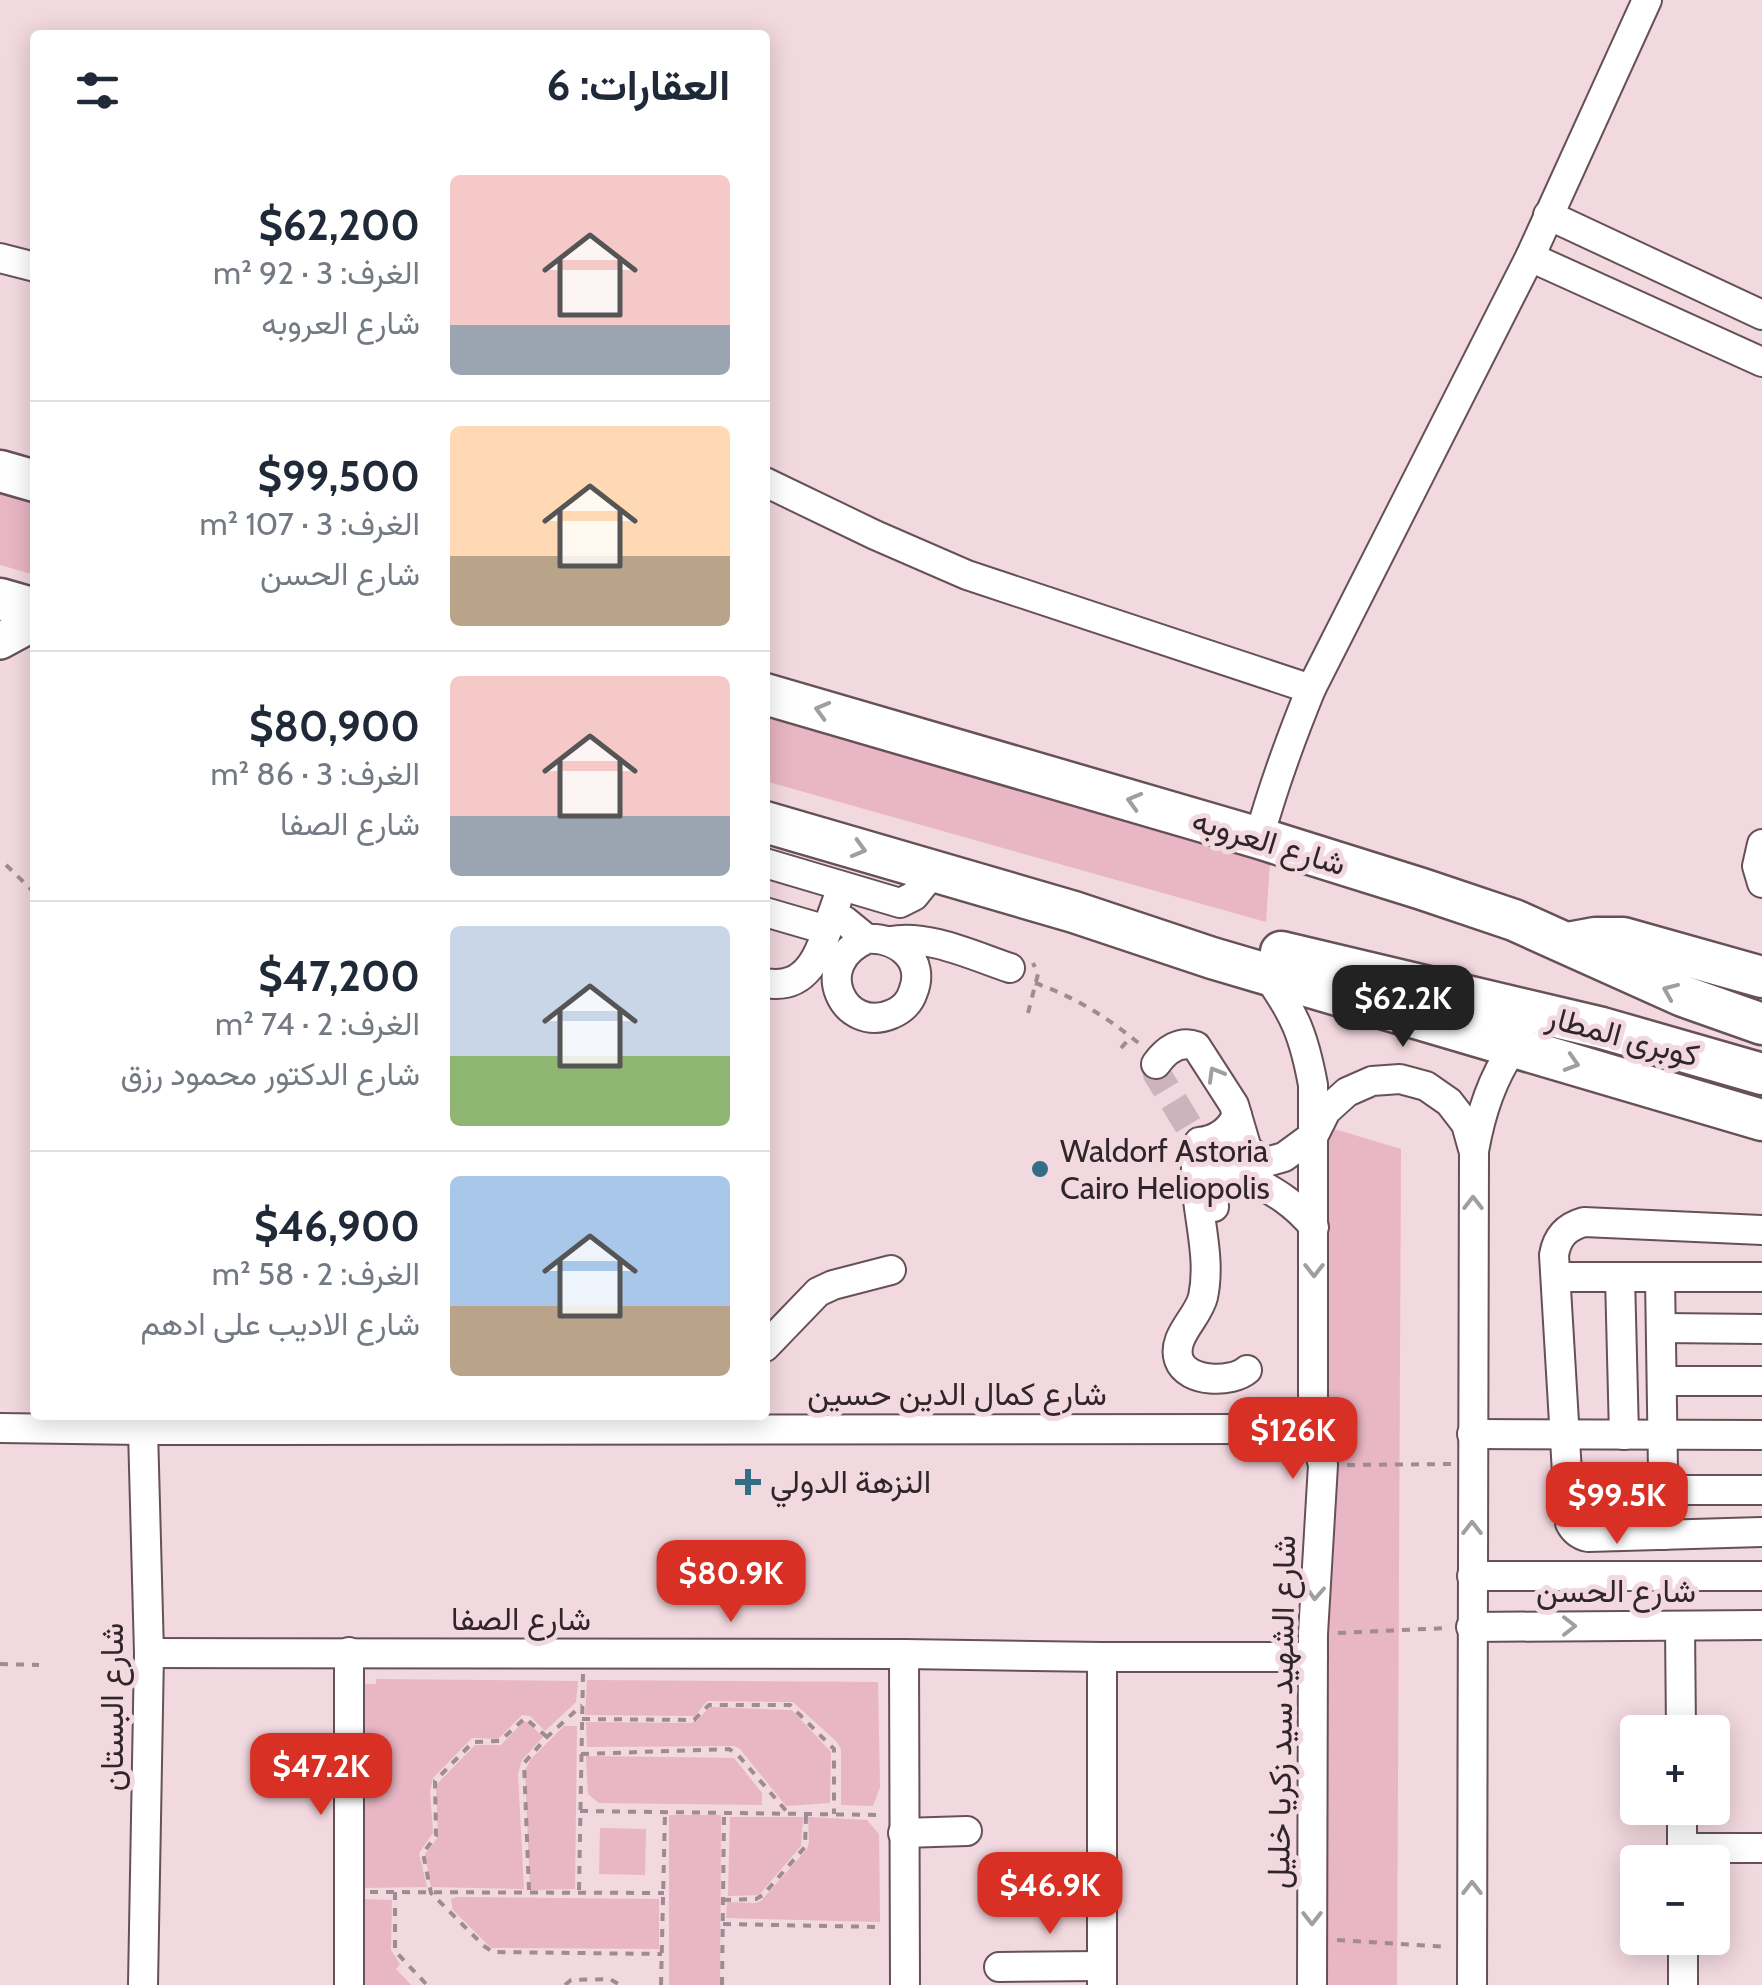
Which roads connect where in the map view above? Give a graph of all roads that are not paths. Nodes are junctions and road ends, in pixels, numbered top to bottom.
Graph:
1 (1648, 0) edge
2 (1548, 215) junction
3 (1530, 256) junction
4 (0, 258) edge
5 (30, 262) edge
6 (1762, 315) edge
7 (1762, 362) edge
8 (0, 470) edge
9 (30, 479) edge
10 (770, 484) edge
11 (0, 599) edge
12 (30, 608) edge
13 (30, 625) edge
14 (0, 641) edge
15 (1312, 690) junction
16 (770, 695) edge
17 (770, 823) edge
18 (1259, 838) junction
19 (1762, 844) edge
20 (770, 864) edge
21 (934, 871) junction
22 (1762, 883) edge
23 (843, 886) junction
24 (1074, 912) junction
25 (770, 913) edge
26 (829, 922) junction
27 (879, 940) junction
28 (1568, 943) junction
29 (912, 961) junction
30 (954, 967) dead end
31 (1010, 968) dead end
32 (1266, 974) junction
33 (1762, 977) edge
34 (778, 983) edge
35 (849, 1008) junction
36 (1762, 1024) edge
37 (1514, 1046) junction
38 (1157, 1062) road end
39 (1762, 1074) edge
40 (1238, 1115) junction
41 (1762, 1120) edge
42 (1314, 1136) junction
43 (1196, 1138) junction
44 (1474, 1151) junction
45 (1220, 1161) junction
46 (1314, 1227) junction
47 (1762, 1230) edge
48 (1210, 1238) junction
49 (891, 1270) dead end
50 (1556, 1277) junction
51 (1620, 1277) junction
52 (1660, 1277) junction
53 (1762, 1278) edge
54 (1661, 1328) junction
55 (1762, 1329) edge
56 (770, 1343) edge
57 (1245, 1364) dead end
58 (1762, 1381) edge
59 (1662, 1382) junction
60 (73, 1421) edge
61 (397, 1422) edge
62 (484, 1422) edge
63 (685, 1422) edge
64 (732, 1422) edge
65 (0, 1428) edge
66 (1313, 1429) junction
67 (144, 1430) junction
68 (1472, 1434) junction
69 (1565, 1435) junction
70 (1624, 1435) junction
71 (1662, 1435) junction
72 (1762, 1435) edge
73 (1568, 1490) junction
74 (1663, 1490) junction
75 (1762, 1490) edge
76 (1762, 1532) edge
77 (1664, 1535) junction
78 (1472, 1576) junction
79 (1762, 1576) edge
80 (1762, 1625) edge
81 (1680, 1626) junction
82 (1471, 1627) junction
83 (1313, 1645) junction
84 (349, 1652) junction
85 (149, 1653) junction
86 (904, 1654) junction
87 (1102, 1657) junction
88 (1681, 1715) edge
89 (903, 1824) junction
90 (967, 1831) dead end
91 (1762, 1848) edge
92 (1730, 1851) edge
93 (1683, 1955) edge
94 (999, 1967) dead end
95 (1102, 1975) edge
96 (143, 1985) edge
97 (348, 1985) edge
98 (904, 1985) edge
99 (1312, 1985) edge
100 (1472, 1985) edge
101 (1683, 1985) edge

1 - 2 street
2 - 3 street
2 - 6 street
3 - 7 street
3 - 15 street
4 - 5 street
8 - 9 highway
10 - 15 street
11 - 12 highway
13 - 14 main road
15 - 18 street
18 -> 16 highway, شارع العروبه
17 -> 21 highway
18 - 28 highway, شارع العروبه
19 - 22 street
20 - 23 street
21 - 23 street
21 - 24 highway
23 - 26 street
24 - 32 highway
24 - 39 highway, كوبرى المطار
25 - 26 street
26 - 27 street
26 - 34 street
27 - 29 street
27 - 31 street
27 - 35 street
28 - 33 highway
36 -> 28 highway, شارع العروبه
29 - 30 street
29 - 35 street
32 - 37 highway
32 - 42 street, شارع الشهيد سيد زكريا خليل
34 - 35 street
37 -> 41 highway
37 - 44 street
40 -> 38 street
40 - 42 street
40 - 43 street
42 - 44 street
42 - 46 street, شارع الشهيد سيد زكريا خليل
43 - 45 street
43 - 48 street
68 -> 44 street
45 - 46 street
45 - 48 street
46 -> 66 street, شارع الشهيد سيد زكريا خليل
47 - 50 street
48 - 57 street
49 - 56 street
50 - 51 street
50 - 69 street
51 - 52 street
51 - 70 street
52 - 53 street
52 - 54 street
54 - 55 street
54 - 59 street
58 - 59 street
59 - 71 street
60 - 65 street, شارع كمال الدين حسين
60 - 67 street, شارع كمال الدين حسين
61 - 62 street, شارع كمال الدين حسين
61 - 67 street, شارع كمال الدين حسين
62 - 63 street, شارع كمال الدين حسين
63 - 64 street, شارع كمال الدين حسين
64 - 66 street, شارع كمال الدين حسين
66 -> 83 street, شارع الشهيد سيد زكريا خليل
67 - 85 street, شارع البستان
68 - 69 street
78 -> 68 street
69 - 70 street
69 - 73 street
70 - 71 street
71 - 72 street
71 - 74 street
73 - 74 street
73 - 77 street
74 - 75 street
74 - 77 street
76 - 77 street
78 - 79 street, شارع الحسن
78 - 82 street
80 - 81 street, شارع الحسن
82 -> 81 street, شارع الحسن
81 - 88 street
100 -> 82 street
83 - 87 street, شارع الصفا
83 -> 99 street, شارع الشهيد سيد زكريا خليل
84 - 85 street, شارع الصفا
84 - 86 street, شارع الصفا
84 - 97 street
85 - 96 street, شارع البستان
86 - 87 street, شارع الصفا
86 - 89 street
87 - 95 street
89 - 90 street
89 - 98 street
91 - 92 street
93 - 101 street
94 - 95 street

